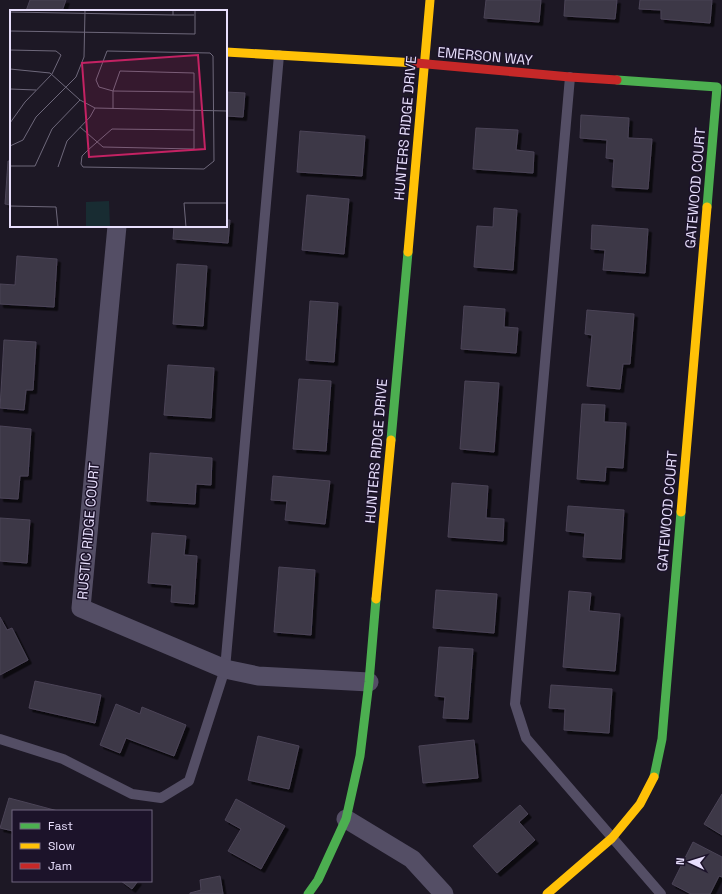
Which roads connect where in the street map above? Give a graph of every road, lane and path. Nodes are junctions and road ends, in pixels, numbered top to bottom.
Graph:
1 (430, 0) edge
2 (227, 52) edge
3 (279, 55) junction
4 (425, 64) junction
5 (570, 77) junction
6 (717, 87) joint
7 (117, 227) edge
8 (225, 669) junction
9 (369, 682) junction
10 (0, 739) edge
11 (346, 819) junction
12 (612, 838) junction
13 (308, 894) edge
14 (444, 894) edge
15 (547, 894) edge
16 (661, 894) edge

1 - 4 street, HUNTERS RIDGE DRIVE
2 - 3 street, EMERSON WAY
3 - 4 street, EMERSON WAY
3 - 8 lane
4 - 5 street, EMERSON WAY
4 - 9 street, HUNTERS RIDGE DRIVE
5 - 6 street, EMERSON WAY
5 - 12 lane
6 - 12 street, GATEWOOD COURT
7 - 8 street, RUSTIC RIDGE COURT
8 - 9 street, RUSTIC RIDGE COURT
8 - 10 lane
9 - 11 street, HUNTERS RIDGE DRIVE
11 - 13 street, HUNTERS RIDGE DRIVE
11 - 14 street
12 - 15 street, GATEWOOD COURT
12 - 16 lane

